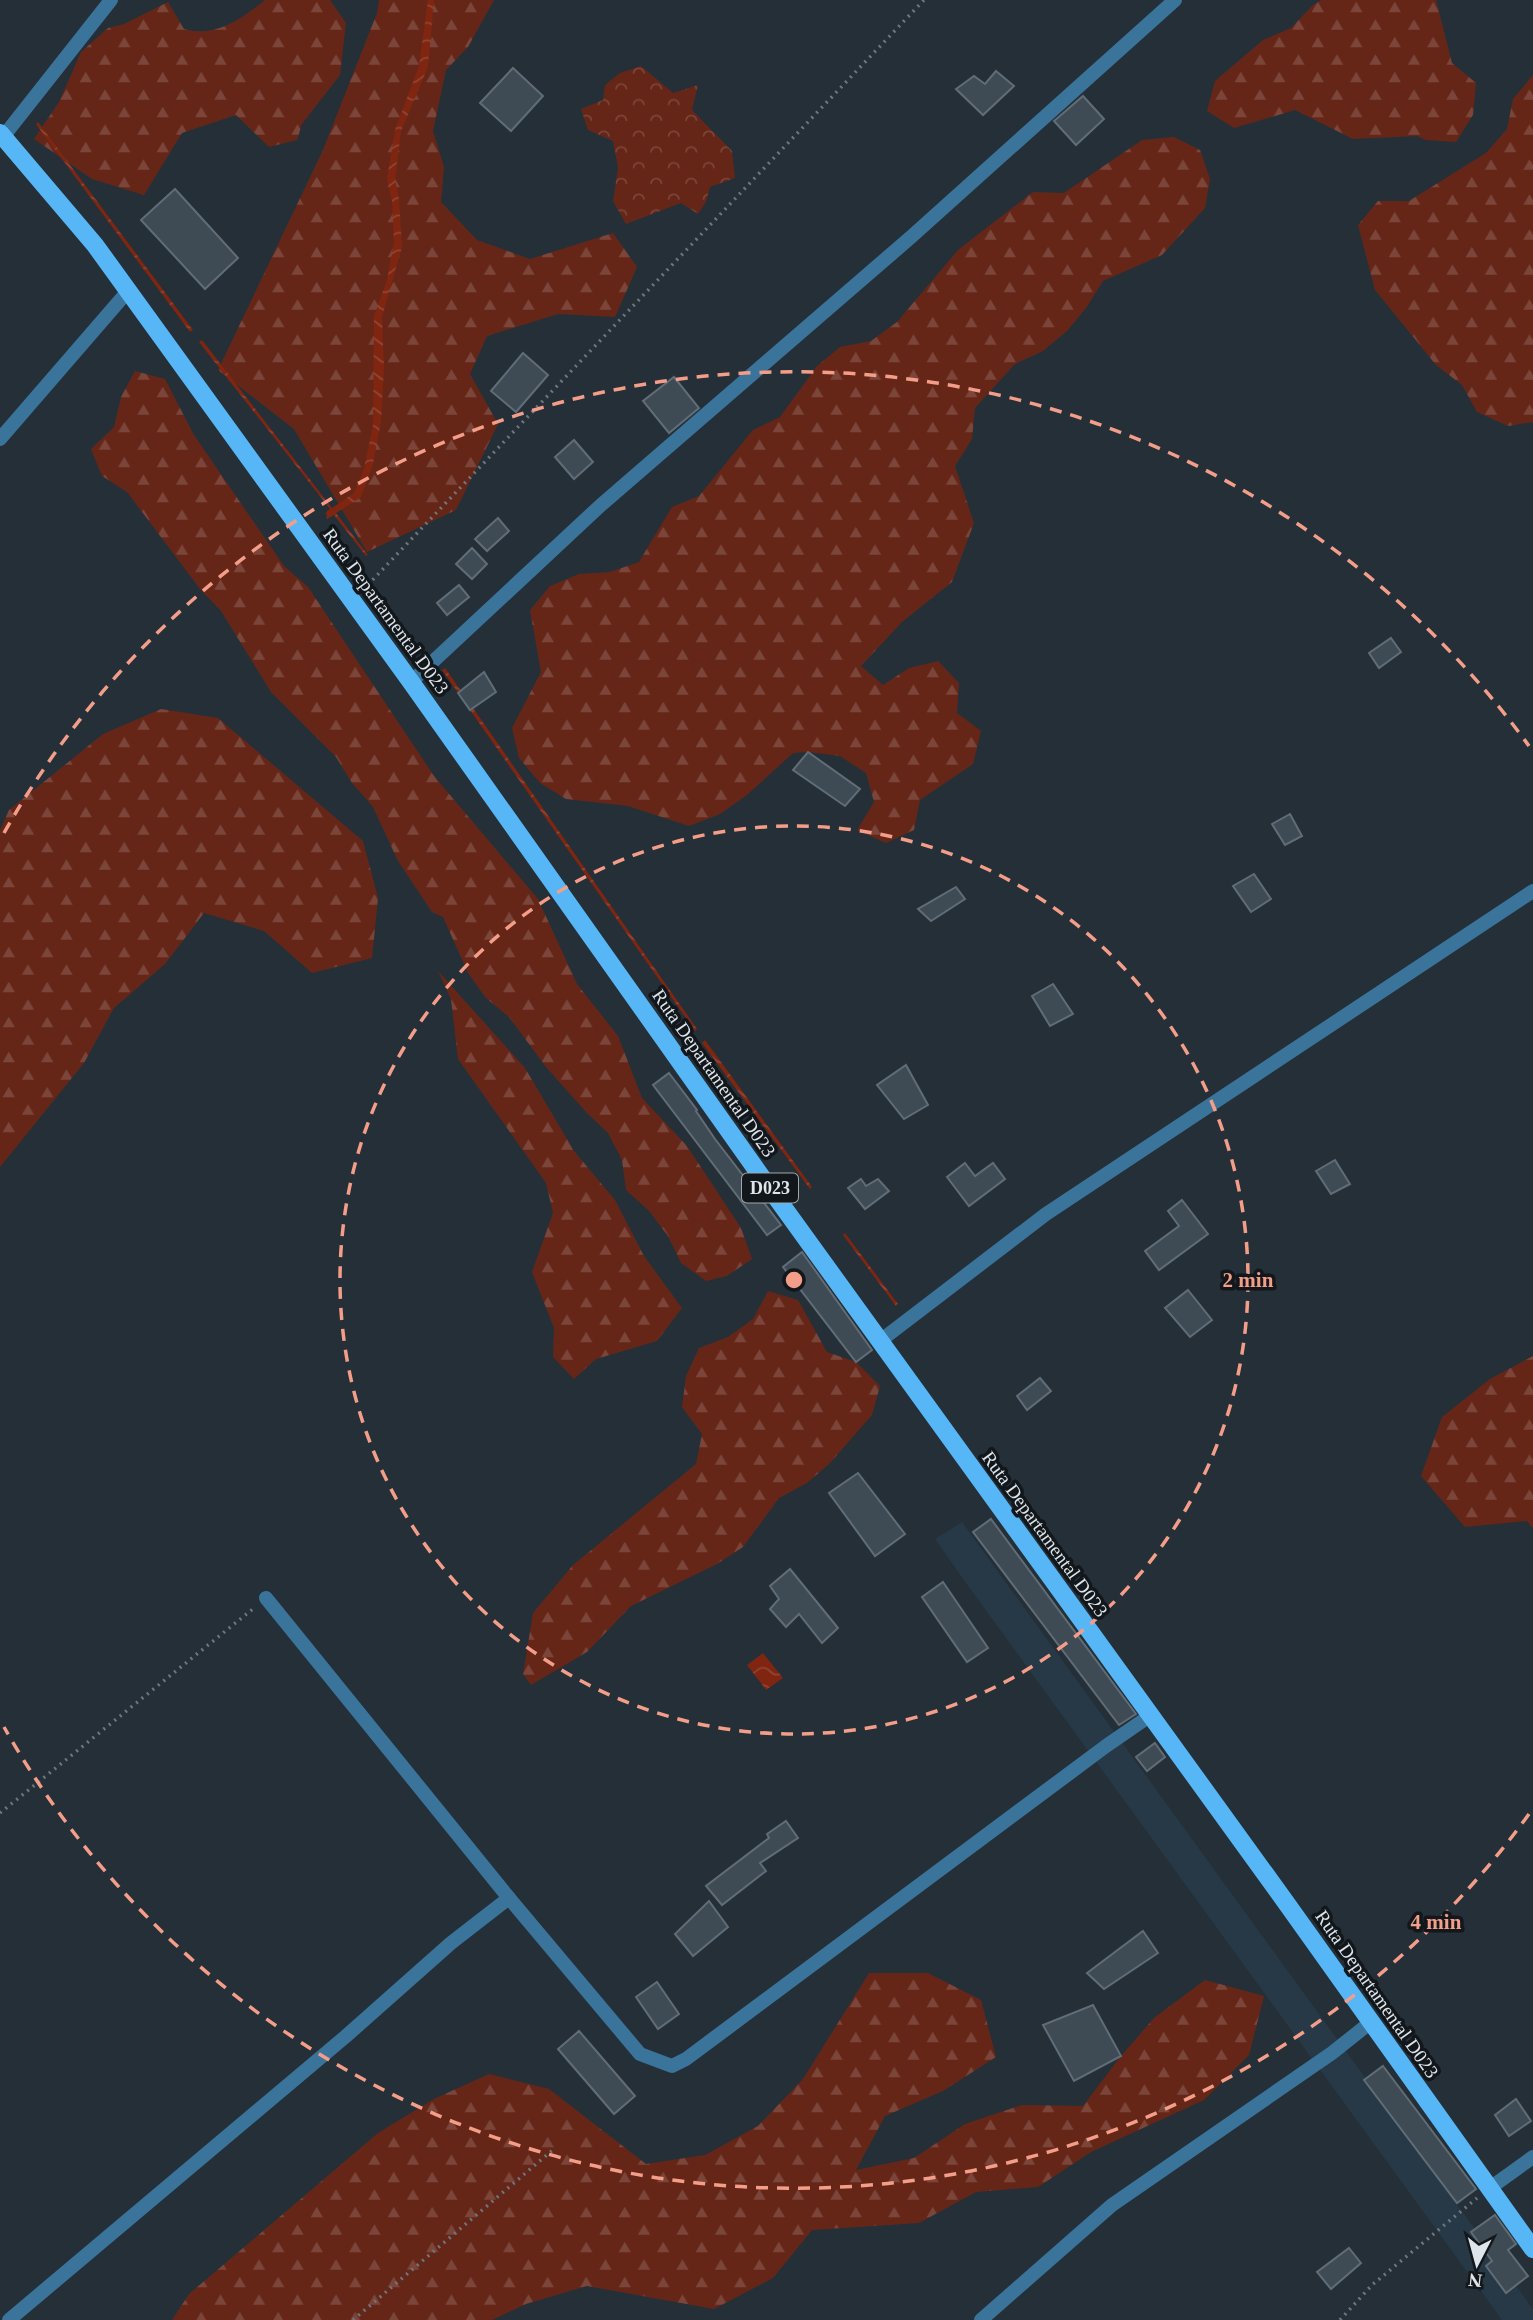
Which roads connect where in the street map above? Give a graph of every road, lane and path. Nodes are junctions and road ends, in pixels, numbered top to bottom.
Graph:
1 (111, 0) edge
2 (924, 0) edge
3 (1175, 0) edge
4 (2, 135) edge
5 (128, 291) junction
6 (0, 439) edge
7 (353, 601) junction
8 (411, 682) junction
9 (1533, 891) edge
10 (880, 1340) junction
11 (266, 1598) joint
12 (1151, 1715) junction
13 (0, 1813) edge
14 (509, 1898) junction
15 (1371, 2022) junction
16 (555, 2148) dead end
17 (1533, 2157) edge
18 (1490, 2188) junction
19 (1533, 2249) edge
20 (9, 2320) edge
21 (353, 2320) edge
22 (981, 2320) edge
23 (1340, 2320) edge

1 - 4 street
2 - 7 path
3 - 8 street
4 - 5 main road, Ruta Departamental D023 / D023
5 - 6 street
5 - 7 main road, Ruta Departamental D023 / D023
7 - 8 main road, Ruta Departamental D023 / D023
8 - 10 main road, Ruta Departamental D023 / D023
9 - 10 street
10 - 12 main road, Ruta Departamental D023 / D023
11 - 13 path
11 - 14 street
12 - 14 street
12 - 15 main road, Ruta Departamental D023 / D023
14 - 20 street
15 - 18 main road, Ruta Departamental D023 / D023
15 - 22 street
16 - 21 path
17 - 18 street
18 - 19 main road, Ruta Departamental D023 / D023
18 - 23 path

